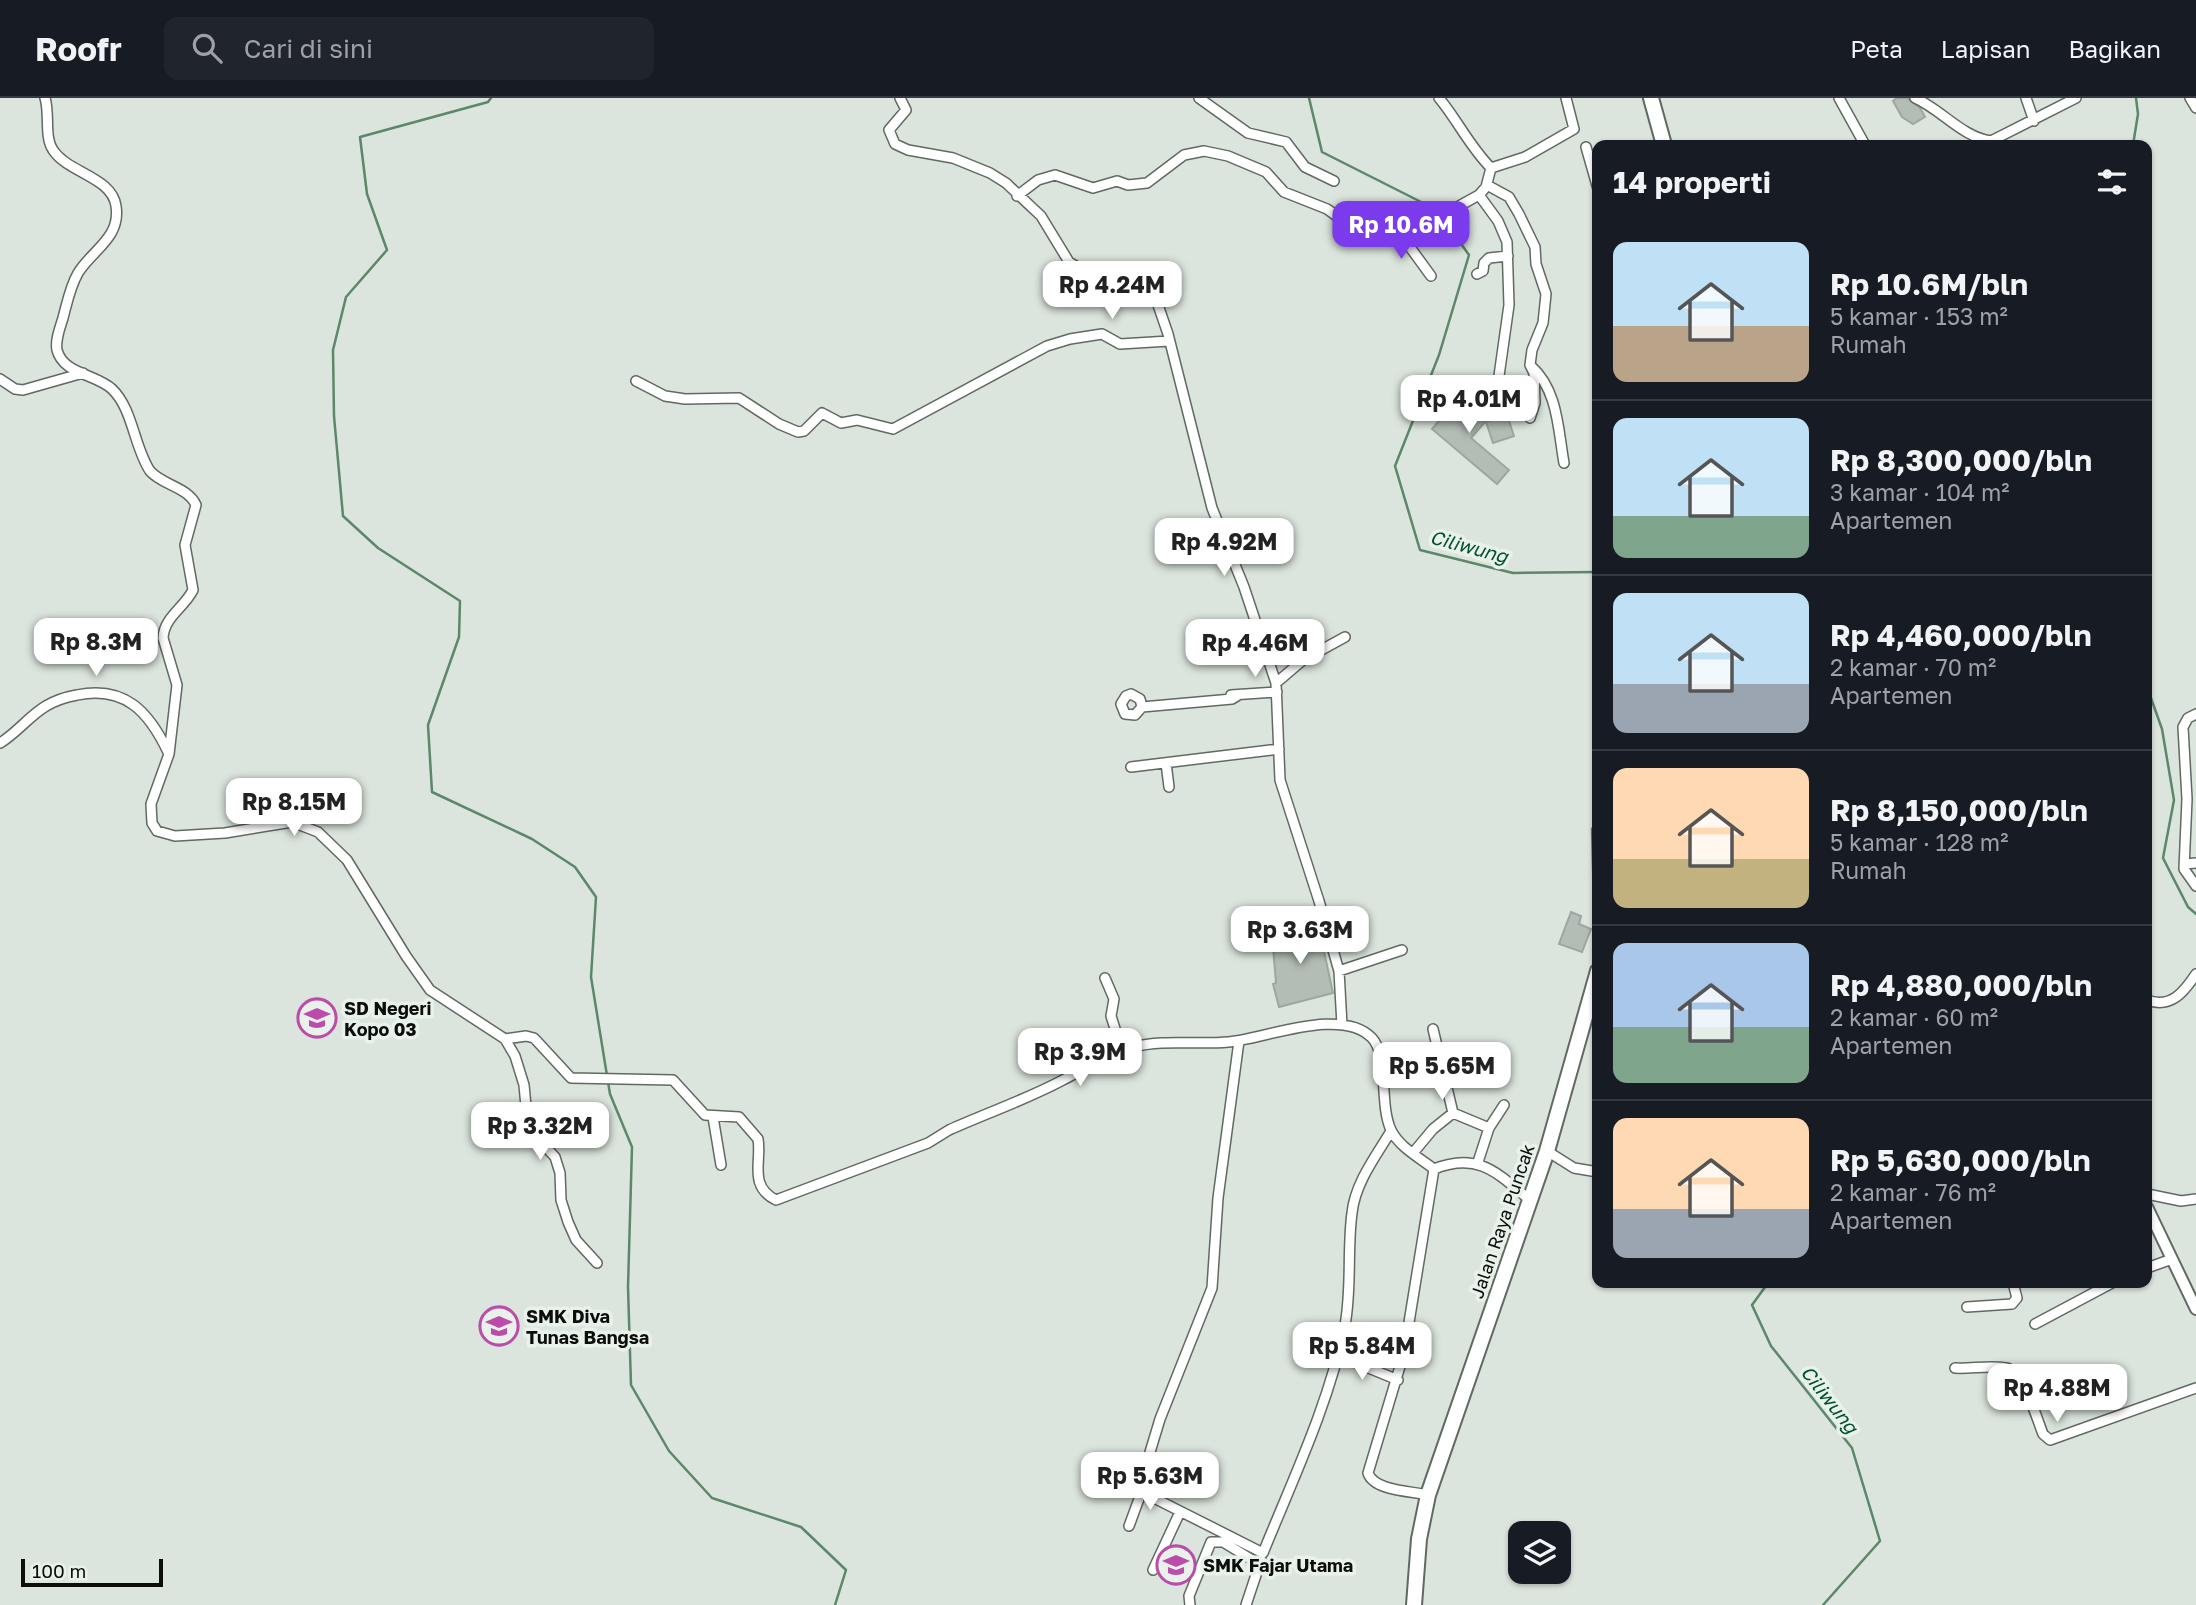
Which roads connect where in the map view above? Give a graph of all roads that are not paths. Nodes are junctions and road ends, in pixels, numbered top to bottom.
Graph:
1 (45, 98) edge
2 (900, 98) edge
3 (1199, 98) edge
4 (1439, 98) edge
5 (1566, 98) edge
6 (1651, 98) edge
7 (1839, 98) edge
8 (1915, 98) edge
9 (2026, 98) edge
10 (2076, 98) edge
11 (2190, 98) edge
12 (2196, 108) edge
13 (2034, 121) junction
14 (1663, 140) edge
15 (1862, 140) edge
16 (1982, 140) edge
17 (1994, 140) edge
18 (1586, 147) dead end
19 (1491, 168) junction
20 (1592, 168) edge
21 (1334, 181) dead end
22 (1487, 185) junction
23 (1479, 195) junction
24 (1017, 196) junction
25 (1396, 228) junction
26 (1508, 256) junction
27 (1477, 274) dead end
28 (1431, 276) dead end
29 (1169, 341) junction
30 (1530, 365) junction
31 (83, 373) junction
32 (0, 379) edge
33 (636, 382) dead end
34 (1480, 413) dead end
35 (1530, 418) dead end
36 (1564, 463) dead end
37 (1345, 637) dead end
38 (1277, 688) junction
39 (1142, 706) dead end
40 (2196, 714) edge
41 (0, 743) edge
42 (1279, 749) junction
43 (169, 754) junction
44 (1166, 763) junction
45 (1131, 767) dead end
46 (1169, 787) dead end
47 (2196, 863) edge
48 (2185, 864) junction
49 (2196, 886) edge
50 (1402, 950) dead end
51 (1339, 971) junction
52 (2196, 974) edge
53 (1105, 978) dead end
54 (1592, 992) edge
55 (2152, 1001) edge
56 (1342, 1025) junction
57 (1433, 1030) dead end
58 (505, 1039) junction
59 (1239, 1041) junction
60 (1122, 1051) junction
61 (1504, 1105) dead end
62 (1453, 1112) junction
63 (713, 1117) junction
64 (1489, 1128) junction
65 (1391, 1131) junction
66 (1547, 1151) junction
67 (1413, 1153) junction
68 (1478, 1163) junction
69 (721, 1165) dead end
70 (1434, 1169) junction
71 (1592, 1170) edge
72 (2152, 1195) edge
73 (2196, 1199) edge
74 (1530, 1200) junction
75 (2152, 1217) edge
76 (2172, 1259) junction
77 (597, 1264) dead end
78 (2152, 1266) edge
79 (2014, 1288) edge
80 (2103, 1288) edge
81 (1967, 1307) dead end
82 (2196, 1309) edge
83 (2035, 1324) dead end
84 (1337, 1356) junction
85 (1955, 1368) dead end
86 (1398, 1380) junction
87 (2196, 1388) edge
88 (1143, 1488) junction
89 (1428, 1495) junction
90 (1180, 1512) junction
91 (1129, 1526) dead end
92 (1264, 1553) junction
93 (1259, 1564) junction
94 (1153, 1570) dead end
95 (1190, 1605) edge
96 (1246, 1605) edge
97 (1414, 1605) edge

1 - 31 street
2 - 24 street
3 - 21 street
4 - 19 street
5 - 19 street
6 - 14 highway
7 - 15 street
8 - 16 street
9 - 13 street
10 - 13 street
11 - 12 street
13 - 17 street
18 - 20 street
19 - 22 street
22 - 23 street
22 - 30 street
23 - 25 street
23 - 26 street
24 - 25 street
24 - 29 street
25 - 28 street
26 - 27 street
26 - 34 street
29 - 33 street
29 - 38 street
30 - 35 street
30 - 36 street
31 - 32 street
31 - 43 street
37 - 38 street
38 - 39 street
38 - 42 street
40 - 48 street
41 - 43 street
42 - 44 street
42 - 51 street
43 - 58 street
44 - 45 street
44 - 46 street
47 - 48 street
48 - 49 street
50 - 51 street
51 - 56 street
52 - 55 street
53 - 60 street
54 - 66 highway, Jalan Raya Puncak
56 - 59 street
56 - 65 street
57 - 62 street
58 - 63 street
58 - 77 street
59 - 60 street
59 - 88 street
60 - 63 street
61 - 64 street
62 - 64 street
62 - 67 street
63 - 69 street
64 - 68 street
65 - 67 street
65 - 84 street
66 - 71 street
66 - 74 highway, Jalan Raya Puncak
67 - 70 street
68 - 70 street
68 - 74 street
70 - 86 street
72 - 73 street
74 - 89 highway, Jalan Raya Puncak
75 - 76 street
76 - 78 street
76 - 82 street
79 - 81 street
80 - 83 street
84 - 86 street
84 - 92 street
85 - 87 street
86 - 89 street
88 - 90 street
88 - 91 street
89 - 97 highway, Jalan Raya Puncak
90 - 92 street
90 - 94 street
92 - 93 street
93 - 95 street
93 - 96 street

